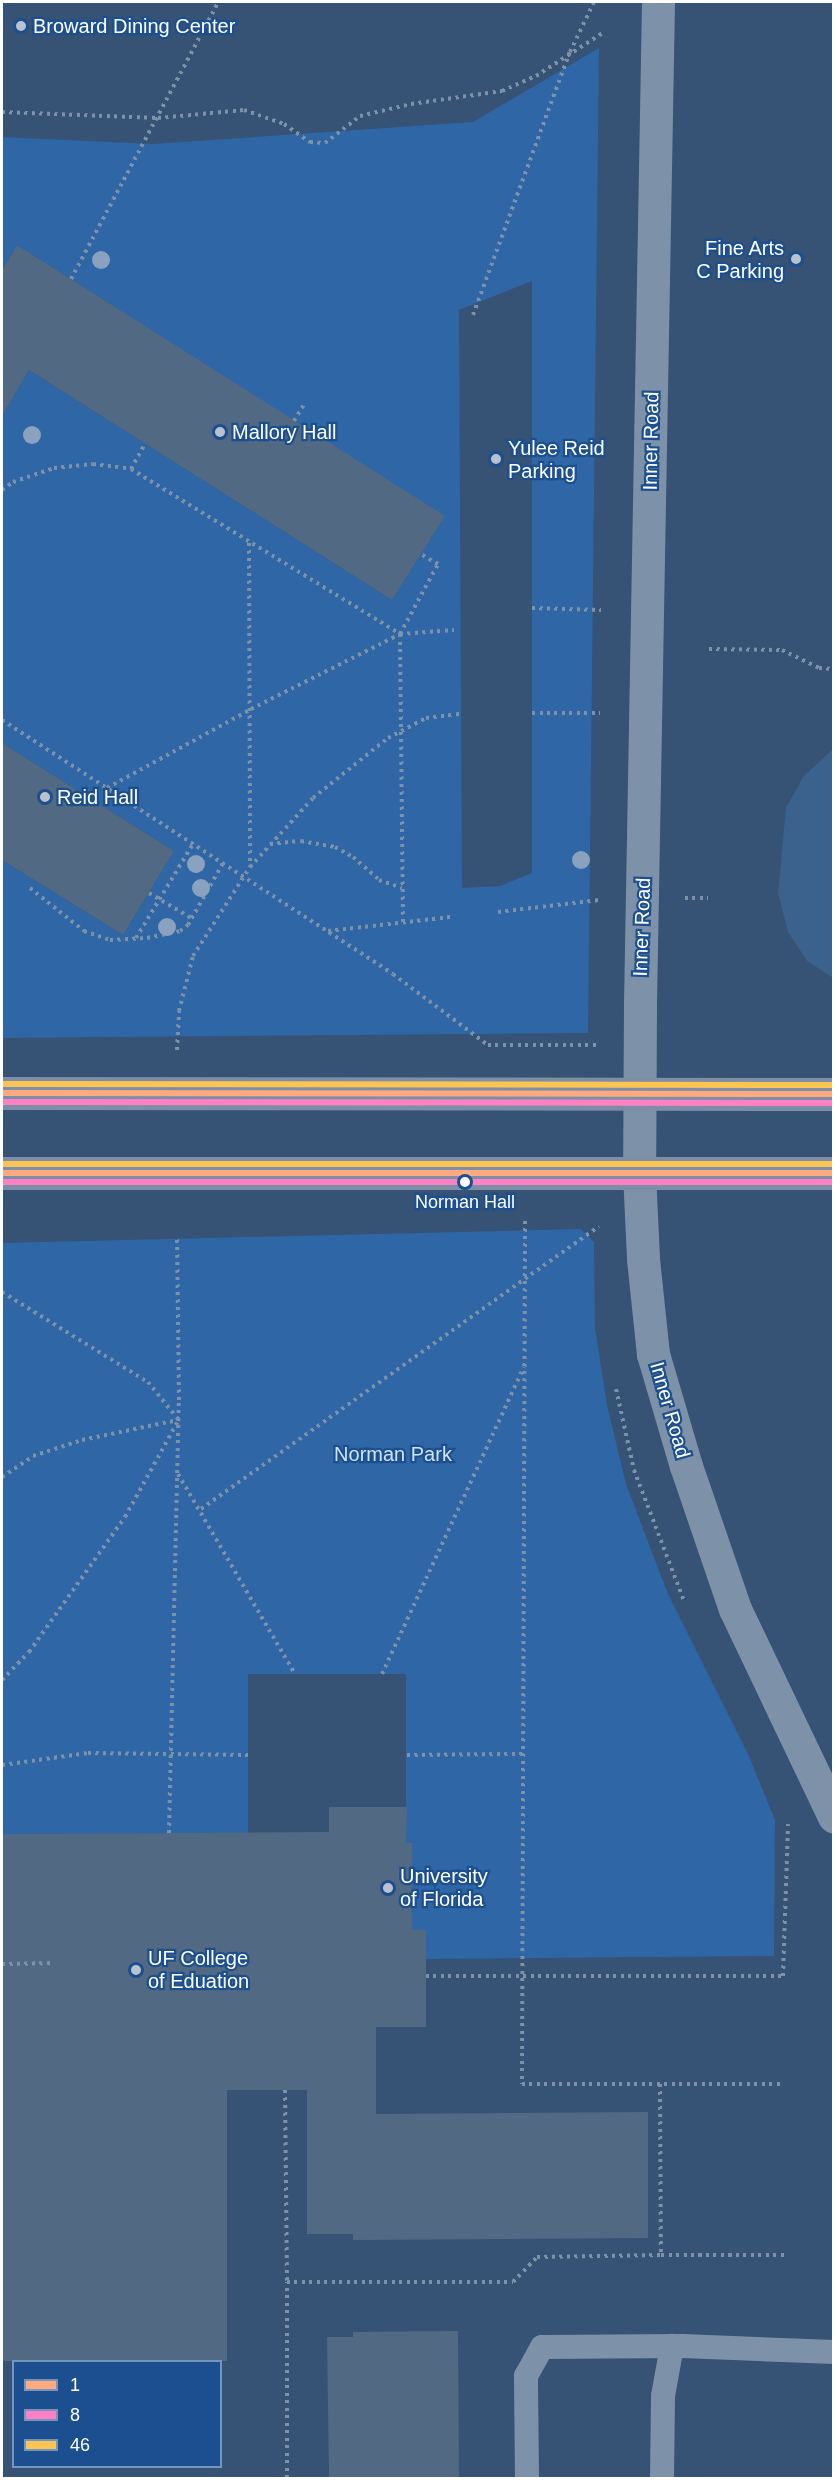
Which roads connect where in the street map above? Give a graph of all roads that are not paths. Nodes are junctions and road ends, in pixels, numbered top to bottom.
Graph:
1 (658, 2) edge
2 (2, 1093) edge
3 (834, 1094) edge
4 (640, 1095) junction
5 (2, 1173) edge
6 (639, 1173) junction
7 (834, 1173) edge
8 (834, 1816) edge
9 (672, 2346) junction
10 (834, 2352) edge
11 (527, 2478) edge
12 (662, 2478) edge

1 - 4 street, Inner Road
2 - 4 main road
3 - 4 main road
4 - 6 street, Inner Road
5 - 6 main road
6 - 7 main road
6 - 8 street, Inner Road
9 - 10 lane
9 - 11 lane
9 - 12 lane

